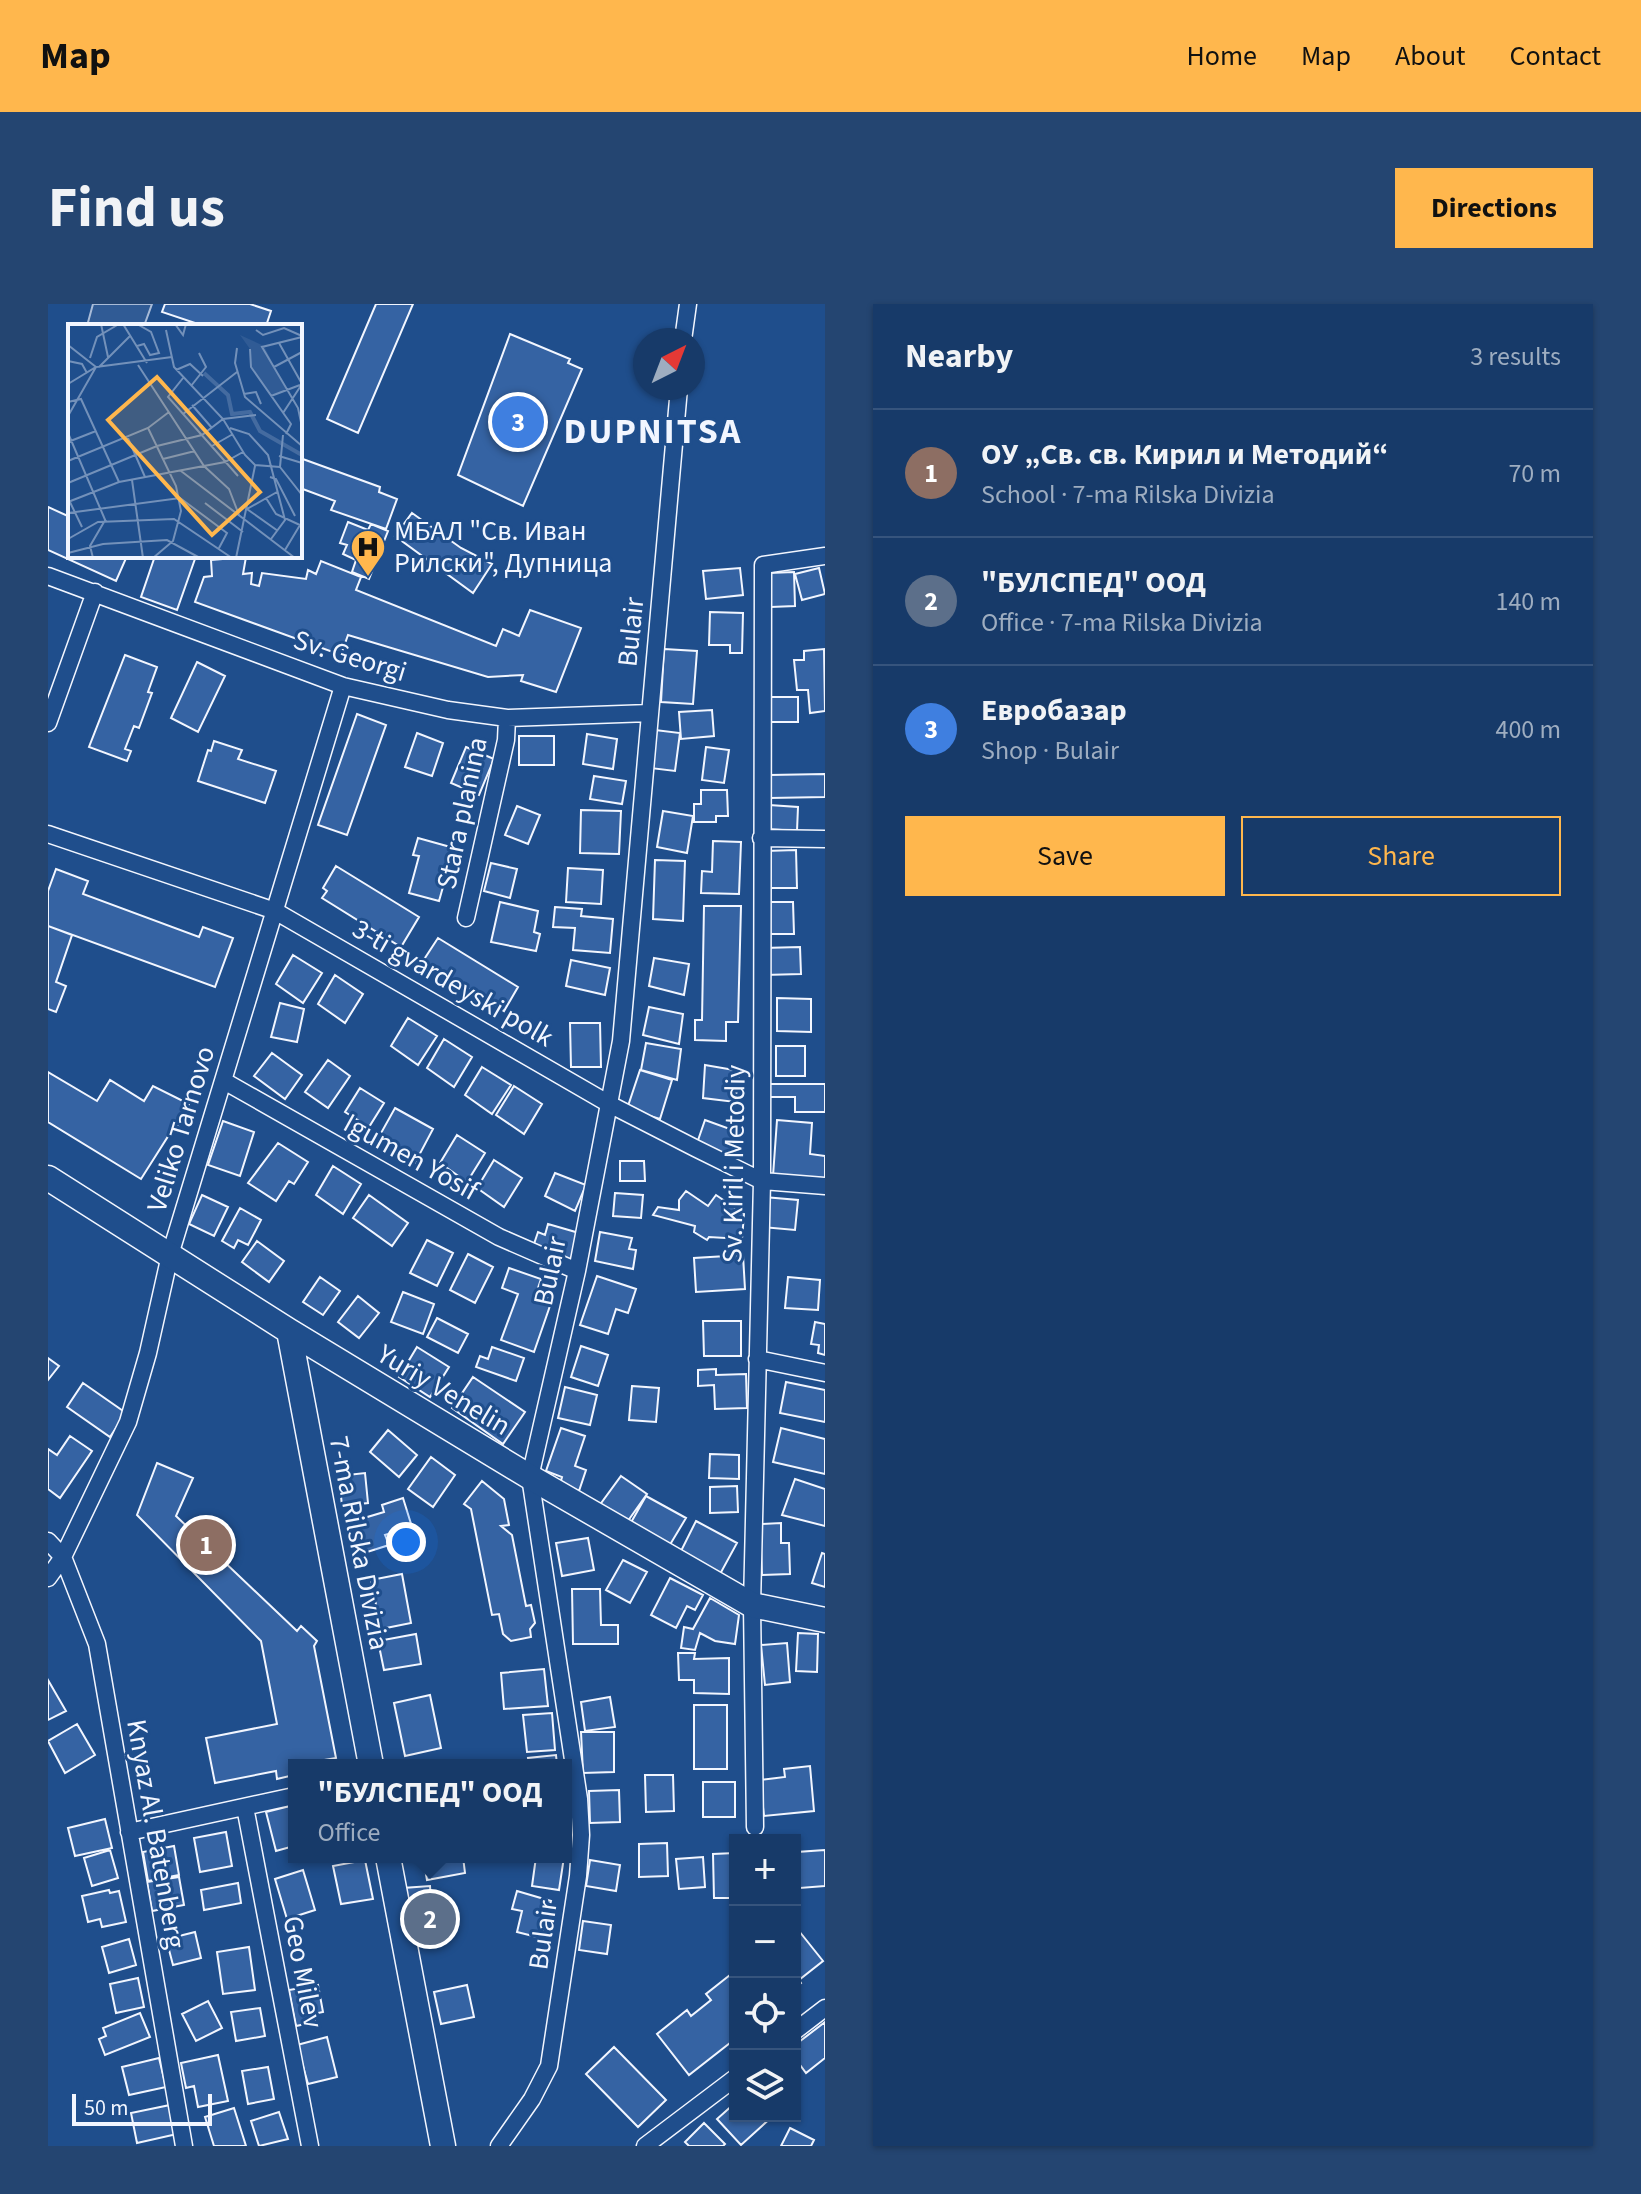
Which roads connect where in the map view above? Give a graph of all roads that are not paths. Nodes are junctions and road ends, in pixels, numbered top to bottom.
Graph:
1 (688, 304) edge
2 (685, 328) edge
3 (678, 400) edge
4 (825, 556) edge
5 (48, 576) edge
6 (95, 592) junction
7 (343, 686) junction
8 (650, 713) junction
9 (507, 718) junction
10 (48, 723) edge
11 (48, 834) edge
12 (761, 838) junction
13 (825, 839) edge
14 (275, 911) junction
15 (466, 918) dead end
16 (224, 1081) junction
17 (611, 1105) junction
18 (48, 1178) edge
19 (762, 1181) junction
20 (825, 1186) edge
21 (170, 1255) junction
22 (577, 1271) junction
23 (289, 1331) junction
24 (757, 1359) junction
25 (825, 1373) edge
26 (530, 1477) junction
27 (48, 1541) edge
28 (63, 1557) junction
29 (48, 1578) edge
30 (752, 1605) junction
31 (825, 1620) edge
32 (370, 1759) edge
33 (288, 1797) edge
34 (245, 1807) junction
35 (755, 1827) dead end
36 (129, 1832) junction
37 (389, 1863) edge
38 (825, 2008) edge
39 (801, 2026) edge
40 (729, 2083) edge
41 (184, 2146) edge
42 (310, 2146) edge
43 (443, 2146) edge
44 (499, 2146) edge
45 (645, 2146) edge

1 - 2 street
3 - 8 street, Bulair
4 - 12 street, Sv. Kiril i Metodiy
5 - 6 street, Sv. Georgi
6 - 7 street, Sv. Georgi
6 - 10 street
7 - 9 street, Sv. Georgi
7 - 14 street, Veliko Tarnovo
8 - 9 street, Sv. Georgi
8 - 17 street, Bulair
9 - 15 street, Stara planina
11 - 14 street, 3-ti gvardeyski polk
12 - 13 street
12 - 19 street, Sv. Kiril i Metodiy
14 - 16 street, Veliko Tarnovo
14 - 17 street, 3-ti gvardeyski polk
16 - 21 street, Veliko Tarnovo
16 - 22 street, Igumen Yosif
17 - 19 street, 3-ti gvardeyski polk
17 - 22 street, Bulair
18 - 21 street, Yuriy Venelin
19 - 20 street, 3-ti gvardeyski polk
19 - 24 street, Sv. Kiril i Metodiy
21 - 23 street, Yuriy Venelin
21 - 28 street, Veliko Tarnovo
22 - 26 street, Bulair
23 - 26 street, Yuriy Venelin
23 - 32 street, 7-ma Rilska Divizia
24 - 25 street
24 - 30 street, Sv. Kiril i Metodiy
26 - 30 street, Yuriy Venelin
26 - 44 street, Bulair
27 - 28 street, Knyaz Al. Batenberg
28 - 29 street, Veliko Tarnovo
28 - 36 street, Knyaz Al. Batenberg
30 - 31 street, Yuriy Venelin
30 - 35 street, Sv. Kiril i Metodiy
33 - 34 street
34 - 36 street
34 - 42 street, Geo Milev
36 - 41 street, Knyaz Al. Batenberg
37 - 43 street
38 - 39 street
40 - 45 street

